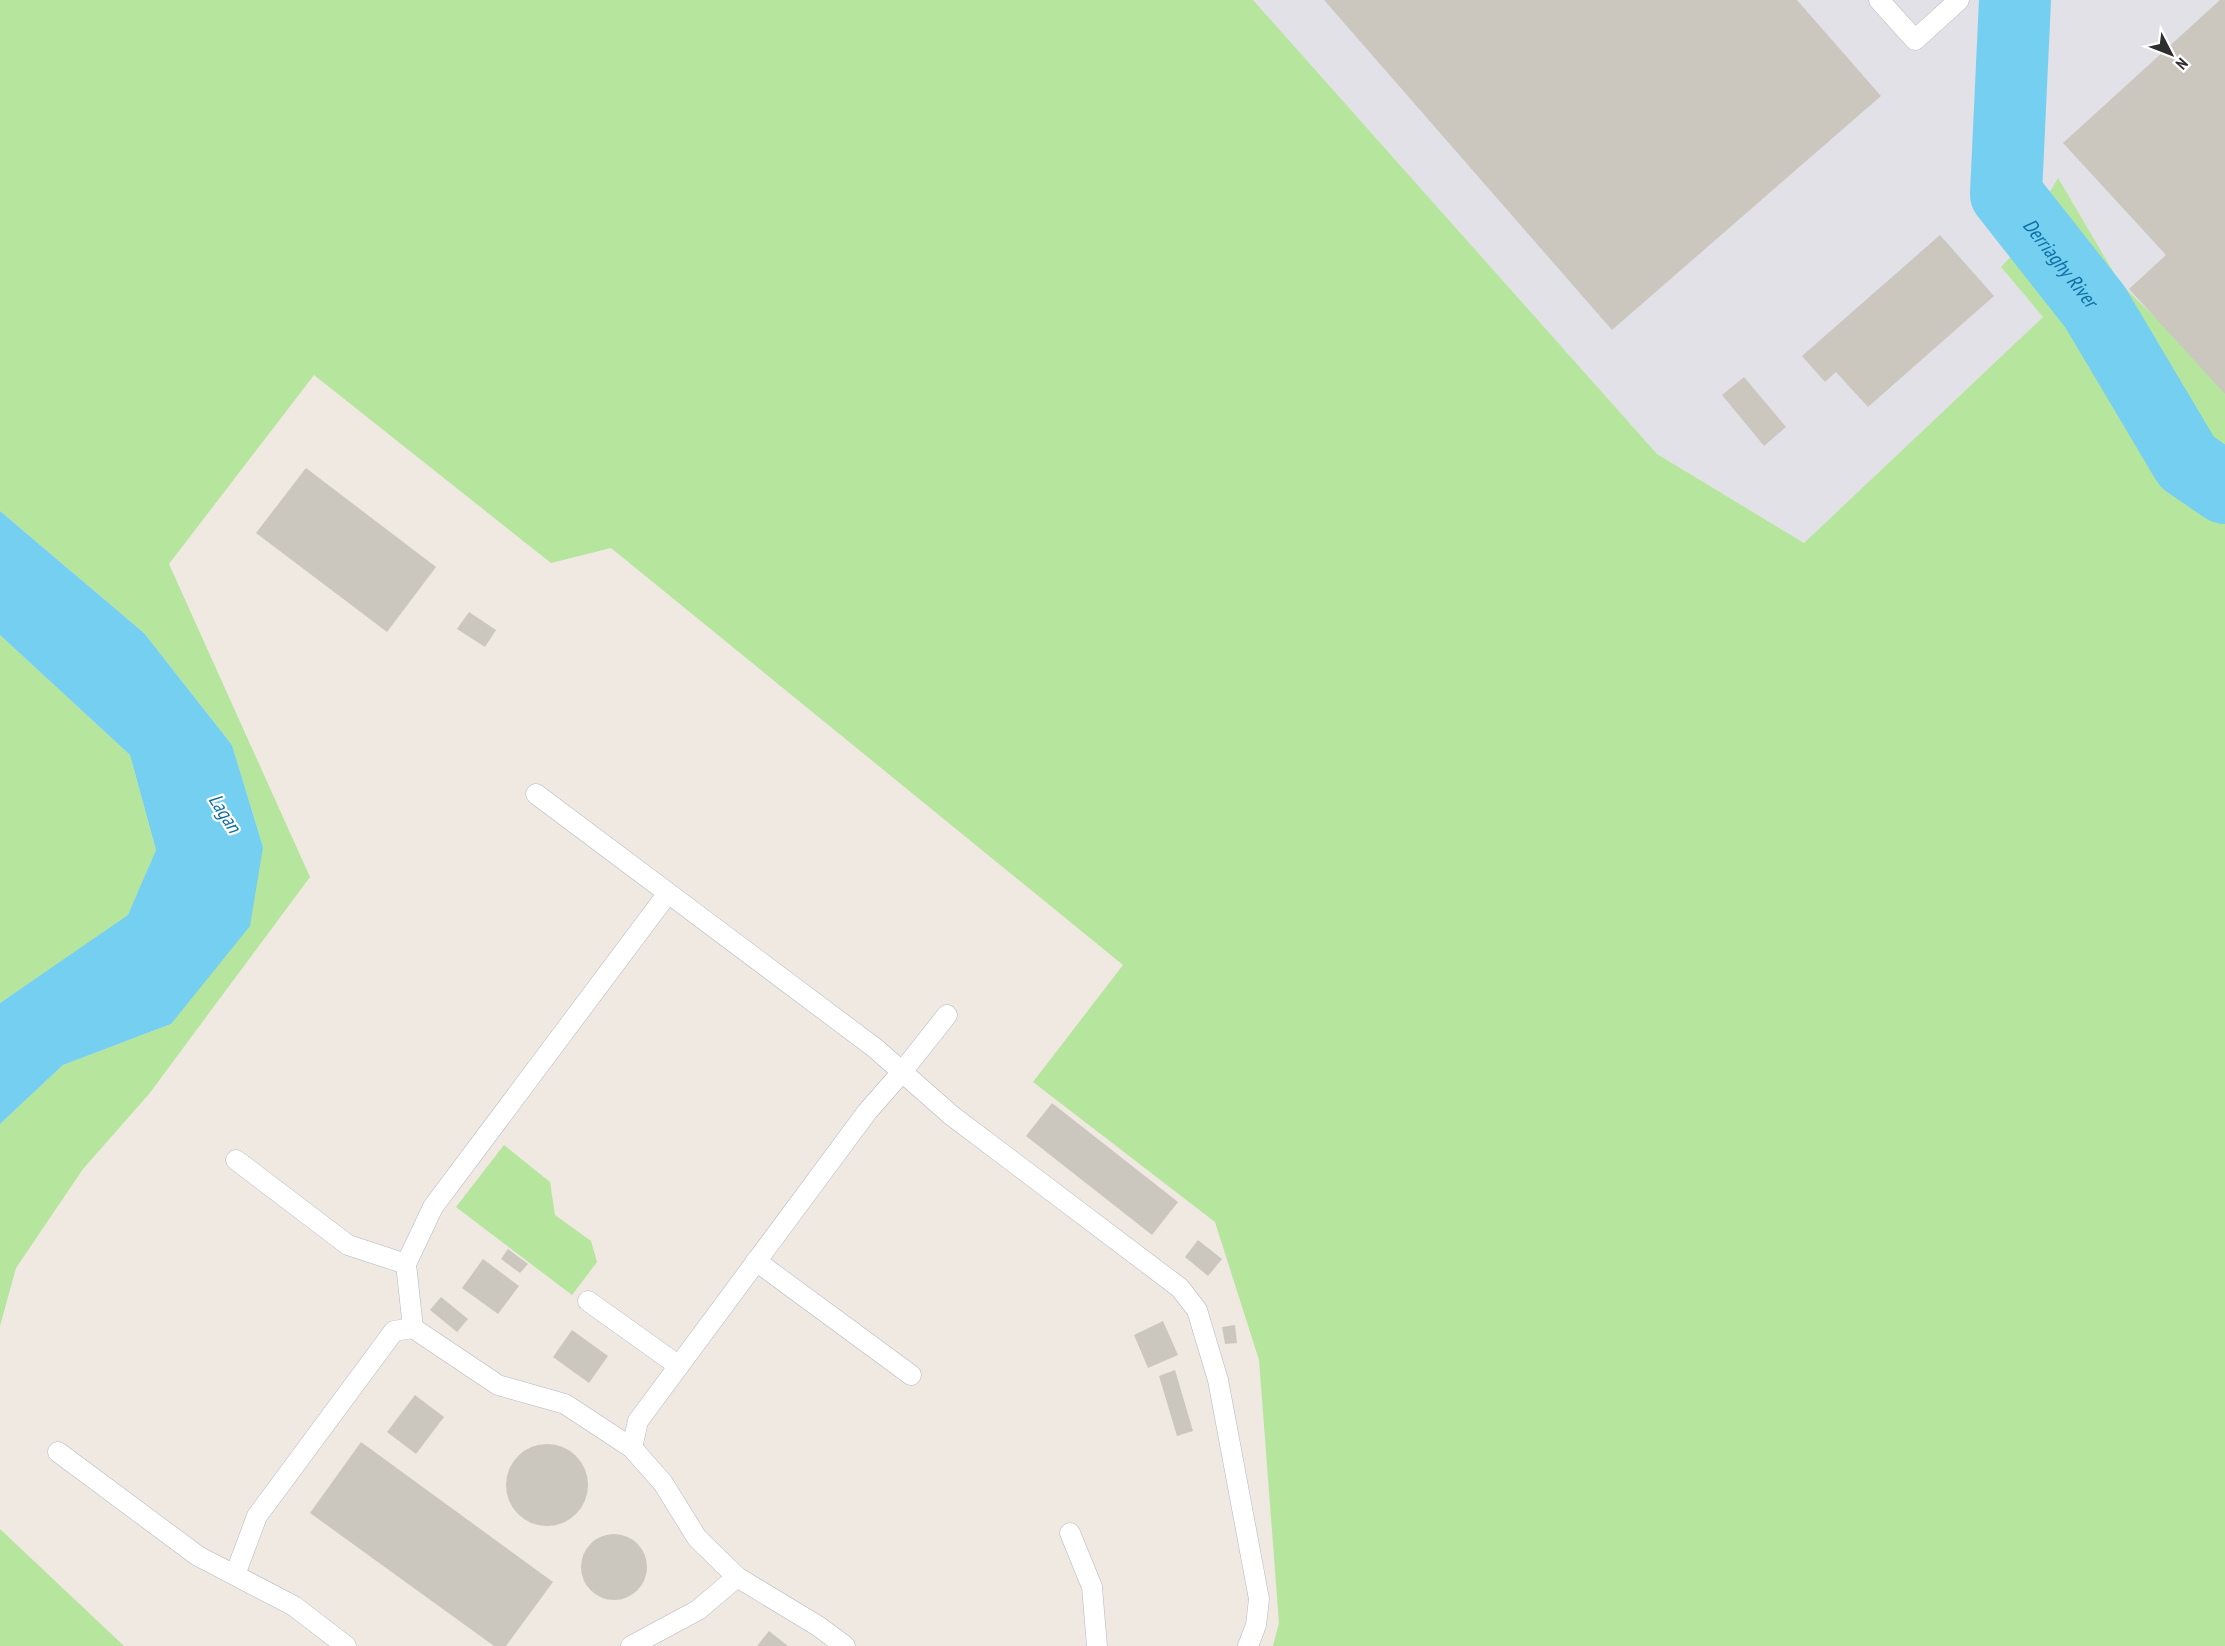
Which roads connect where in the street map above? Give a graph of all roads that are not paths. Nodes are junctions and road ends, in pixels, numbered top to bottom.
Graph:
1 (1879, 0) edge
2 (1959, 0) edge
3 (536, 794) dead end
4 (668, 893) junction
5 (946, 1015) dead end
6 (902, 1072) junction
7 (236, 1160) dead end
8 (756, 1261) junction
9 (406, 1264) junction
10 (588, 1301) dead end
11 (413, 1328) junction
12 (679, 1366) junction
13 (911, 1375) dead end
14 (632, 1448) junction
15 (58, 1452) dead end
16 (1070, 1533) dead end
17 (235, 1575) junction
18 (737, 1577) junction
19 (346, 1646) edge
20 (631, 1646) edge
21 (845, 1646) edge
22 (1097, 1646) edge
23 (1248, 1646) edge

1 - 2 lane
3 - 4 lane
4 - 6 lane
4 - 9 lane
5 - 6 lane
6 - 8 lane
6 - 23 lane
7 - 9 lane
8 - 12 lane
8 - 13 lane
9 - 11 lane
10 - 12 lane
11 - 14 lane
11 - 17 lane
12 - 14 lane
14 - 18 lane
15 - 17 lane
16 - 22 lane
17 - 19 lane
18 - 20 lane
18 - 21 lane

